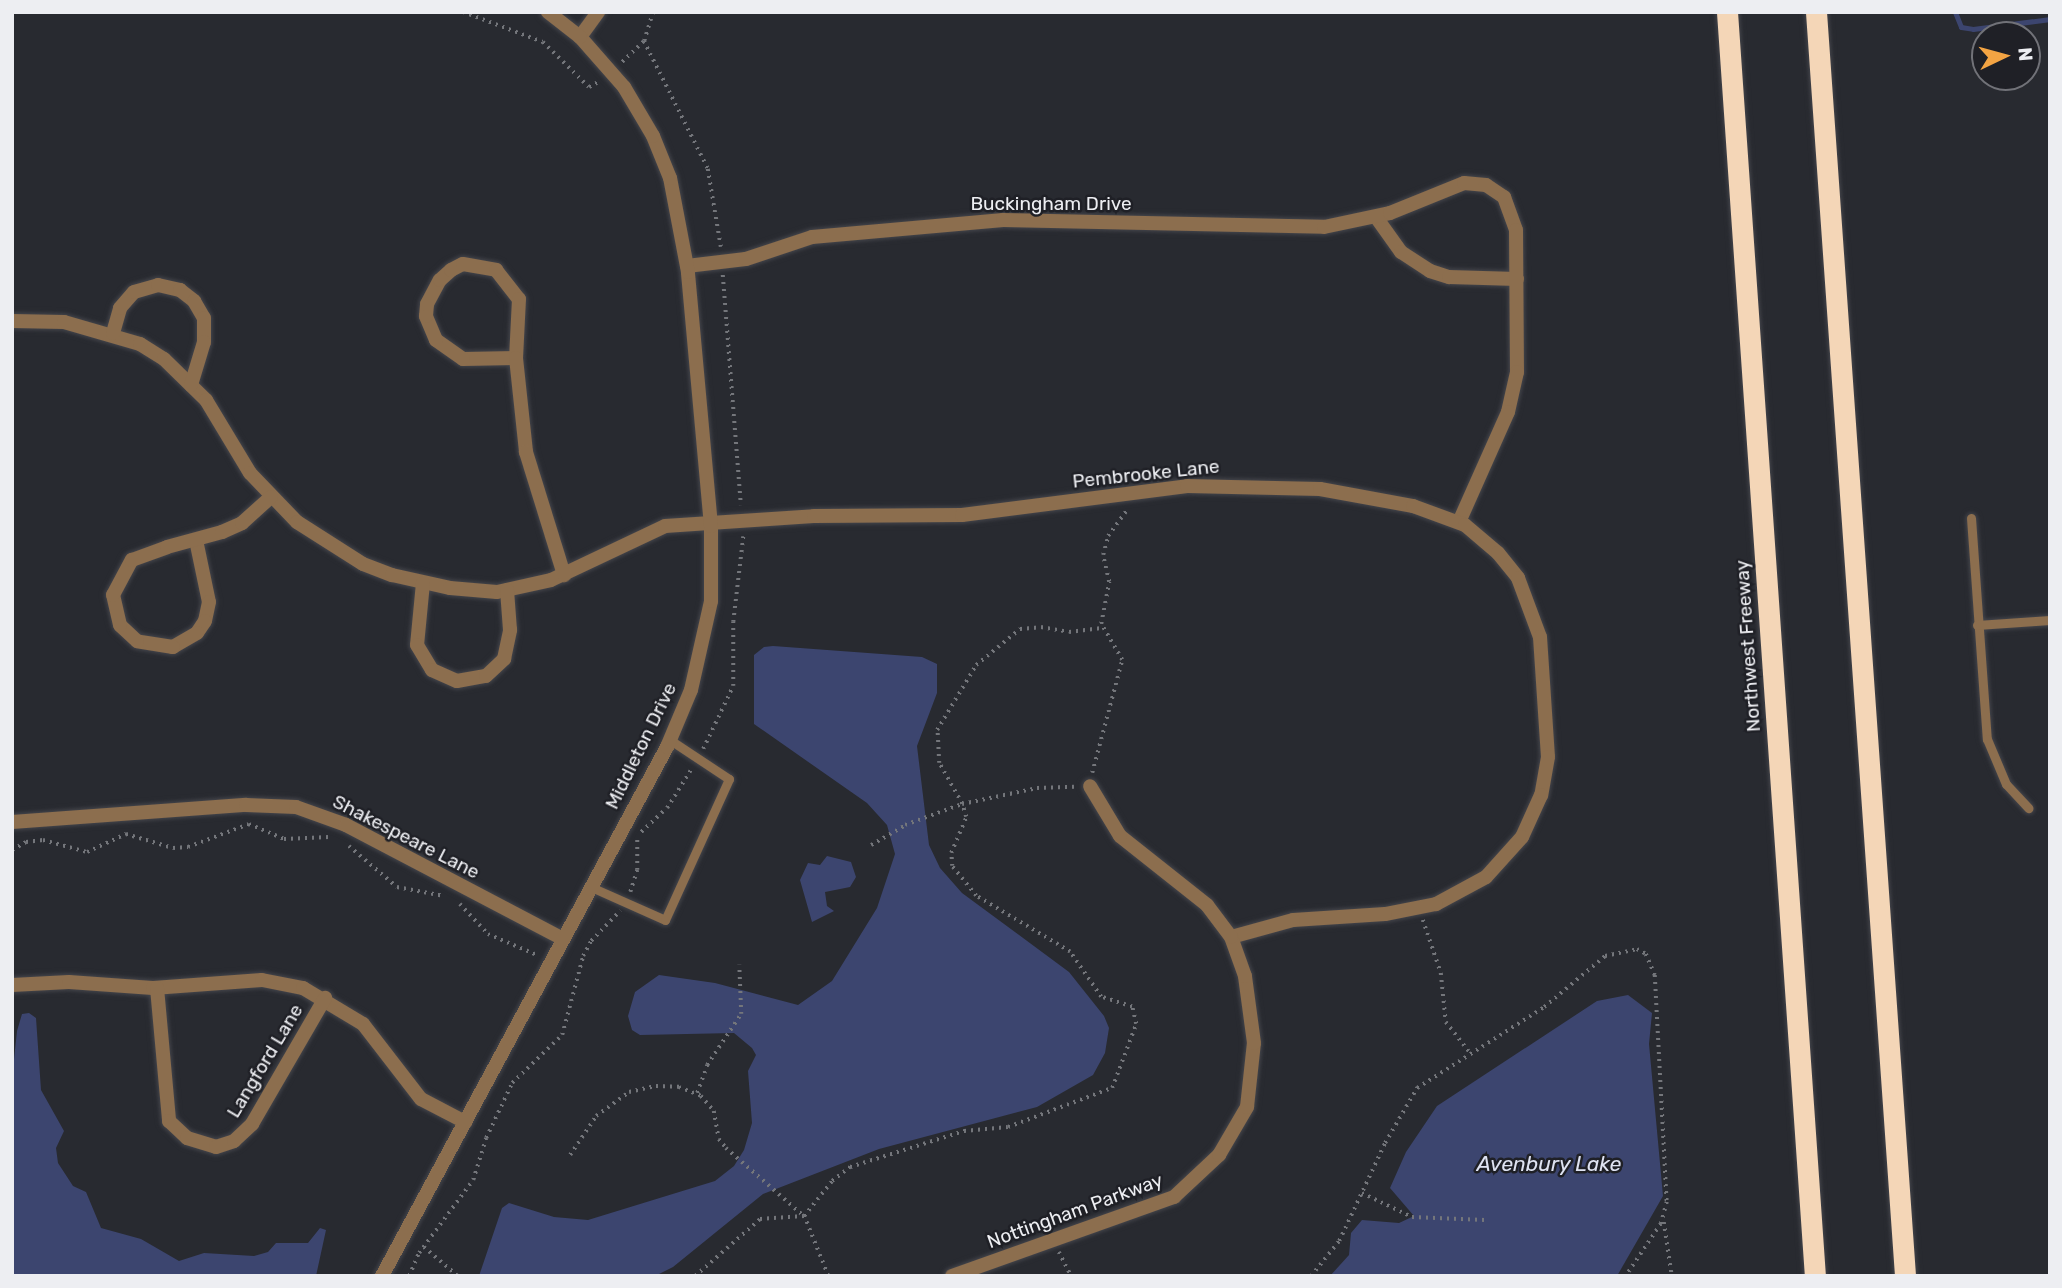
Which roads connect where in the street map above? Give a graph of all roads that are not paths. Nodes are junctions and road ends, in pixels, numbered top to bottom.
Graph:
1 (548, 12) edge
2 (598, 12) edge
3 (1727, 12) edge
4 (1816, 12) edge
5 (580, 37) junction
6 (1376, 217) junction
7 (687, 265) junction
8 (1517, 279) junction
9 (12, 321) edge
10 (113, 333) junction
11 (516, 358) junction
12 (191, 385) junction
13 (271, 497) junction
14 (1971, 518) dead end
15 (1459, 522) junction
16 (710, 523) junction
17 (196, 540) junction
18 (564, 575) junction
19 (423, 583) junction
20 (507, 590) junction
21 (2050, 620) edge
22 (1978, 625) junction
23 (670, 740) junction
24 (1090, 786) road end
25 (2028, 808) dead end
26 (12, 822) edge
27 (591, 887) junction
28 (1231, 937) junction
29 (563, 939) junction
30 (12, 985) edge
31 (157, 988) junction
32 (325, 998) junction
33 (465, 1122) junction
34 (382, 1276) edge
35 (952, 1276) edge
36 (1815, 1276) edge
37 (1905, 1276) edge

1 - 5 street, Middleton Drive
2 - 5 street
3 - 36 highway, Northwest Freeway
4 - 37 highway
5 - 7 street, Middleton Drive
6 - 7 street, Buckingham Drive
6 - 8 street
6 - 8 street, Buckingham Drive
7 - 16 street, Middleton Drive
8 - 15 street, Buckingham Drive
9 - 10 street
10 - 12 street
10 - 12 street
11 - 11 street
11 - 18 street
12 - 13 street
13 - 17 street
13 - 19 street
14 - 22 lane
15 - 16 street, Pembrooke Lane
15 - 28 street, Pembrooke Lane
16 - 18 street, Pembrooke Lane
16 - 23 street, Middleton Drive
17 - 17 street
18 - 20 street, Pembrooke Lane
19 - 20 street
19 - 20 street
21 - 22 lane
22 - 25 lane
23 - 27 street, Middleton Drive
23 - 27 lane
24 - 28 street, Nottingham Parkway
26 - 29 street, Shakespeare Lane
27 - 29 street, Middleton Drive
28 - 35 street, Nottingham Parkway
29 - 33 street, Middleton Drive
30 - 31 street, Langford Lane
31 - 32 street, Langford Lane
31 - 32 street, Langford Lane
32 - 33 street, Langford Lane
33 - 34 street, Middleton Drive

